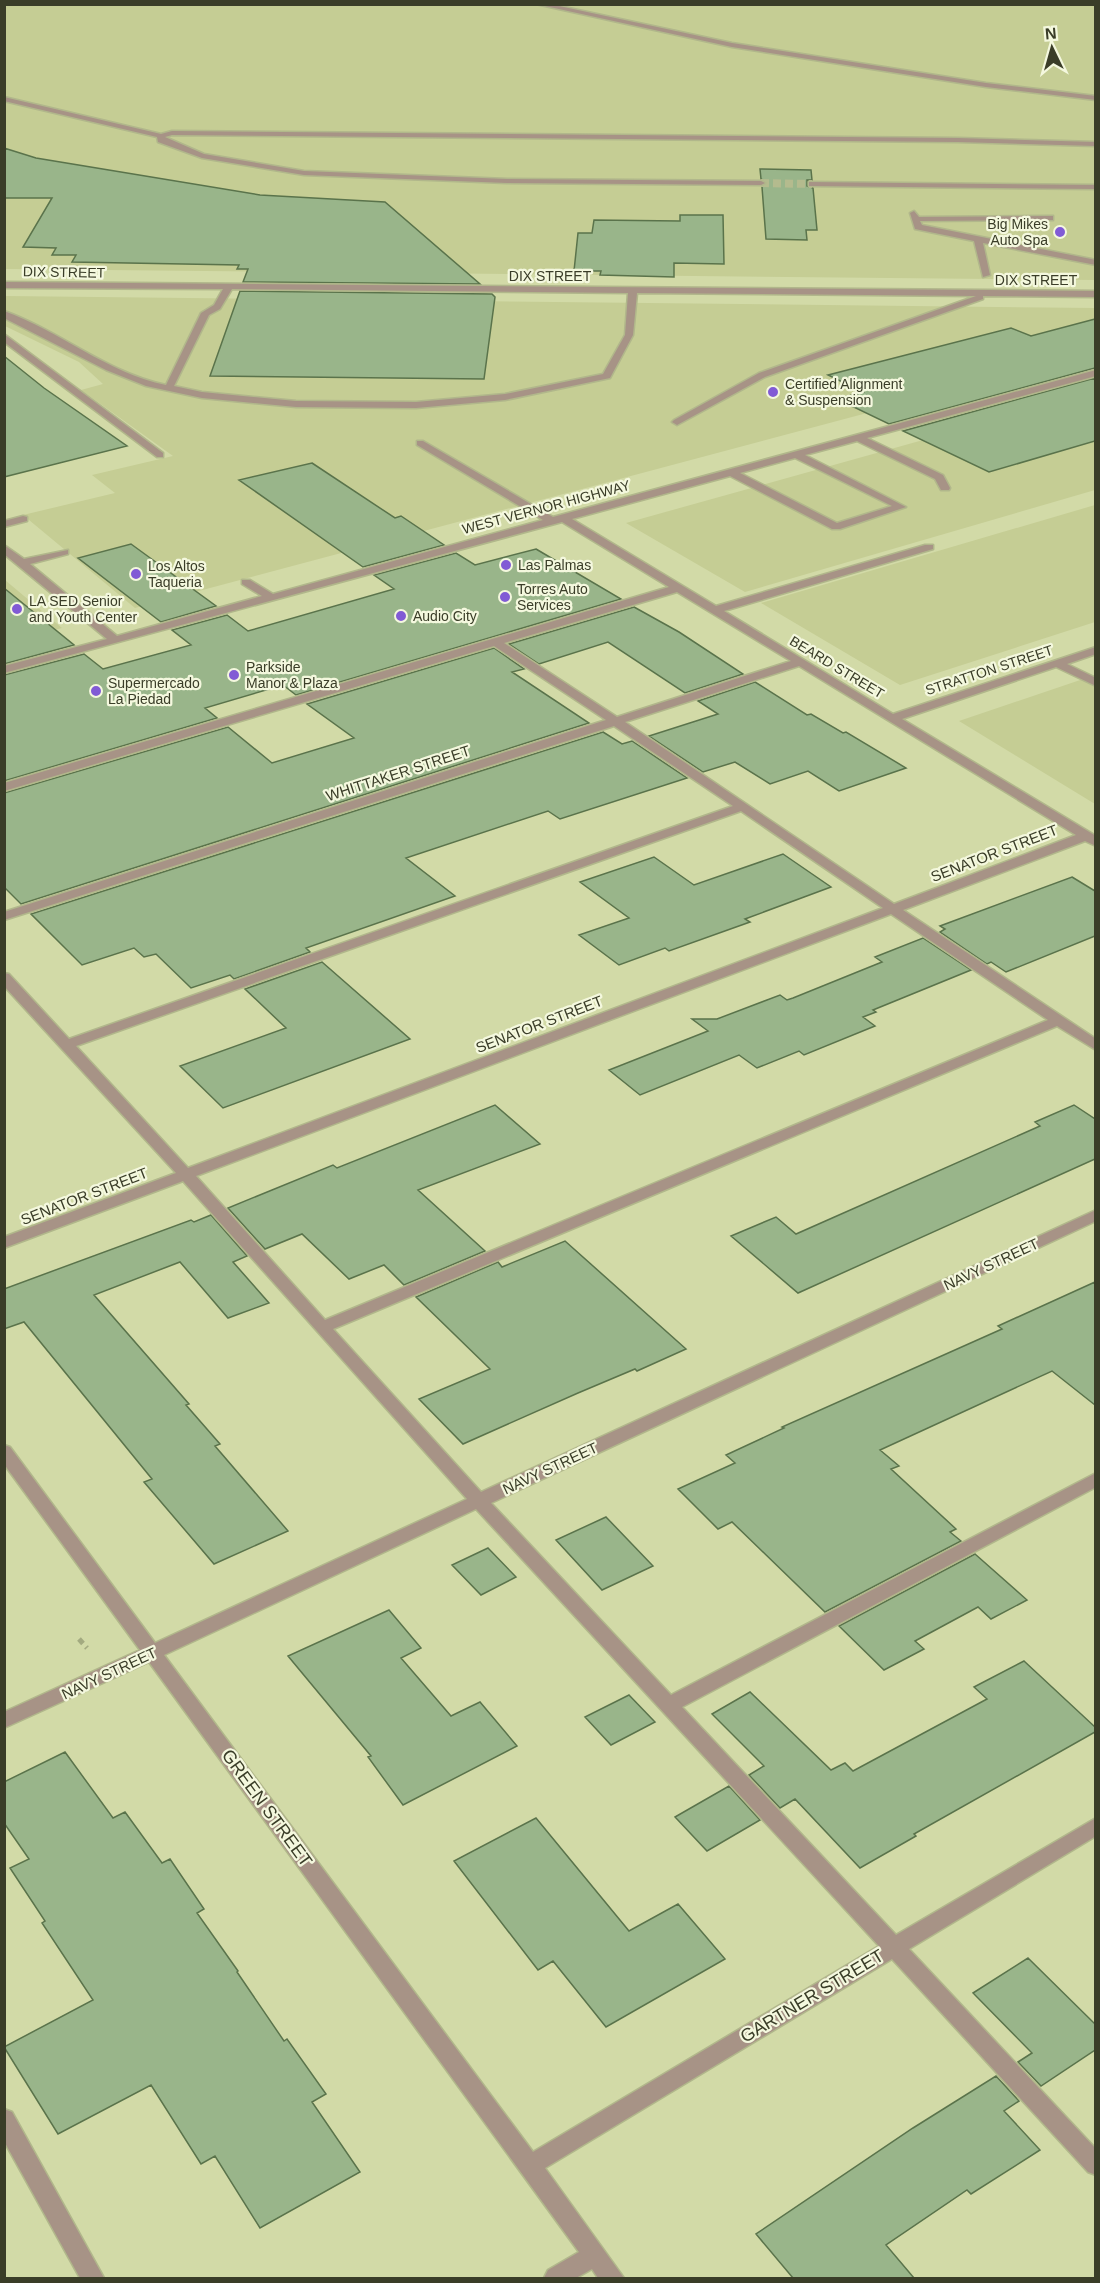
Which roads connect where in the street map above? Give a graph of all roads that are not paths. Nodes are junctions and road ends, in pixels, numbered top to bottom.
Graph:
1 (539, 4) edge
2 (1095, 98) edge
3 (4, 99) edge
4 (161, 136) junction
5 (1095, 144) edge
6 (761, 183) tunnel mouth
7 (812, 184) tunnel mouth
8 (1095, 187) edge
9 (1050, 218) dead end
10 (978, 240) junction
11 (1095, 263) edge
12 (986, 275) dead end
13 (4, 285) edge
14 (229, 287) junction
15 (633, 290) junction
16 (988, 294) junction
17 (1095, 294) edge
18 (4, 314) edge
19 (4, 337) edge
20 (1095, 373) edge
21 (169, 388) junction
22 (678, 422) dead end
23 (858, 438) junction
24 (420, 443) dead end
25 (160, 454) dead end
26 (795, 454) junction
27 (731, 472) junction
28 (945, 488) dead end
29 (23, 519) dead end
30 (558, 519) junction
31 (4, 524) edge
32 (929, 547) dead end
33 (4, 548) edge
34 (64, 552) dead end
35 (21, 561) junction
36 (4, 563) edge
37 (246, 582) dead end
38 (678, 588) junction
39 (271, 597) junction
40 (716, 610) junction
41 (115, 640) junction
42 (495, 642) junction
43 (1095, 650) edge
44 (801, 662) junction
45 (1057, 663) junction
46 (4, 670) edge
47 (1095, 683) edge
48 (892, 718) junction
49 (617, 721) junction
50 (4, 787) edge
51 (742, 807) junction
52 (1091, 839) edge
53 (891, 909) junction
54 (4, 916) edge
55 (4, 977) edge
56 (1058, 1021) junction
57 (66, 1045) junction
58 (1095, 1046) edge
59 (186, 1175) junction
60 (1095, 1215) edge
61 (4, 1243) edge
62 (323, 1327) junction
63 (4, 1451) edge
64 (1095, 1479) edge
65 (479, 1501) junction
66 (153, 1653) junction
67 (668, 1705) junction
68 (4, 1721) edge
69 (1095, 1826) edge
70 (892, 1948) junction
71 (4, 2119) edge
72 (1095, 2165) edge
73 (529, 2166) junction
74 (595, 2255) junction
75 (92, 2278) edge
76 (556, 2278) edge
77 (612, 2278) edge

1 - 2 street
3 - 4 street
4 - 5 street
4 - 6 street
7 - 8 street
9 - 10 street
10 - 11 street
10 - 12 street
13 - 14 street, DIX STREET
14 - 15 street, DIX STREET
14 - 21 street
15 - 16 street, DIX STREET
15 - 21 street
16 - 17 street, DIX STREET
16 - 22 street
18 - 21 street
19 - 25 street
20 - 23 street, WEST VERNOR HIGHWAY
23 - 26 street, WEST VERNOR HIGHWAY
23 - 28 street
24 - 30 street, BEARD STREET
26 - 27 street, WEST VERNOR HIGHWAY
26 - 27 street
27 - 30 street, WEST VERNOR HIGHWAY
29 - 31 street
30 - 38 street, BEARD STREET
30 - 39 street, WEST VERNOR HIGHWAY
32 - 40 street
33 - 35 street
34 - 35 street
35 - 36 street
35 - 41 street
37 - 39 street
38 - 40 street, BEARD STREET
38 - 42 street
39 - 41 street, WEST VERNOR HIGHWAY
40 - 44 street, BEARD STREET
41 - 46 street, WEST VERNOR HIGHWAY
42 - 49 street
42 - 50 street
43 - 45 street, STRATTON STREET
44 - 48 street, BEARD STREET
44 - 49 street, WHITTAKER STREET
45 - 47 street
45 - 48 street, STRATTON STREET
48 - 52 street, BEARD STREET
49 - 51 street
49 - 54 street, WHITTAKER STREET
51 - 53 street
51 - 57 street
52 - 53 street, SENATOR STREET
53 - 56 street
53 - 59 street, SENATOR STREET
55 - 57 street
56 - 58 street
56 - 62 street
57 - 59 street
59 - 61 street, SENATOR STREET
59 - 62 street
60 - 65 street, NAVY STREET
62 - 65 street
63 - 66 street, GREEN STREET
64 - 67 street
65 - 66 street, NAVY STREET
65 - 67 street
66 - 68 street, NAVY STREET
66 - 73 street, GREEN STREET
67 - 70 street
69 - 70 street, GARTNER STREET
70 - 72 street
70 - 73 street, GARTNER STREET
71 - 75 street
73 - 74 street, GREEN STREET
74 - 76 street
74 - 77 street, GREEN STREET

